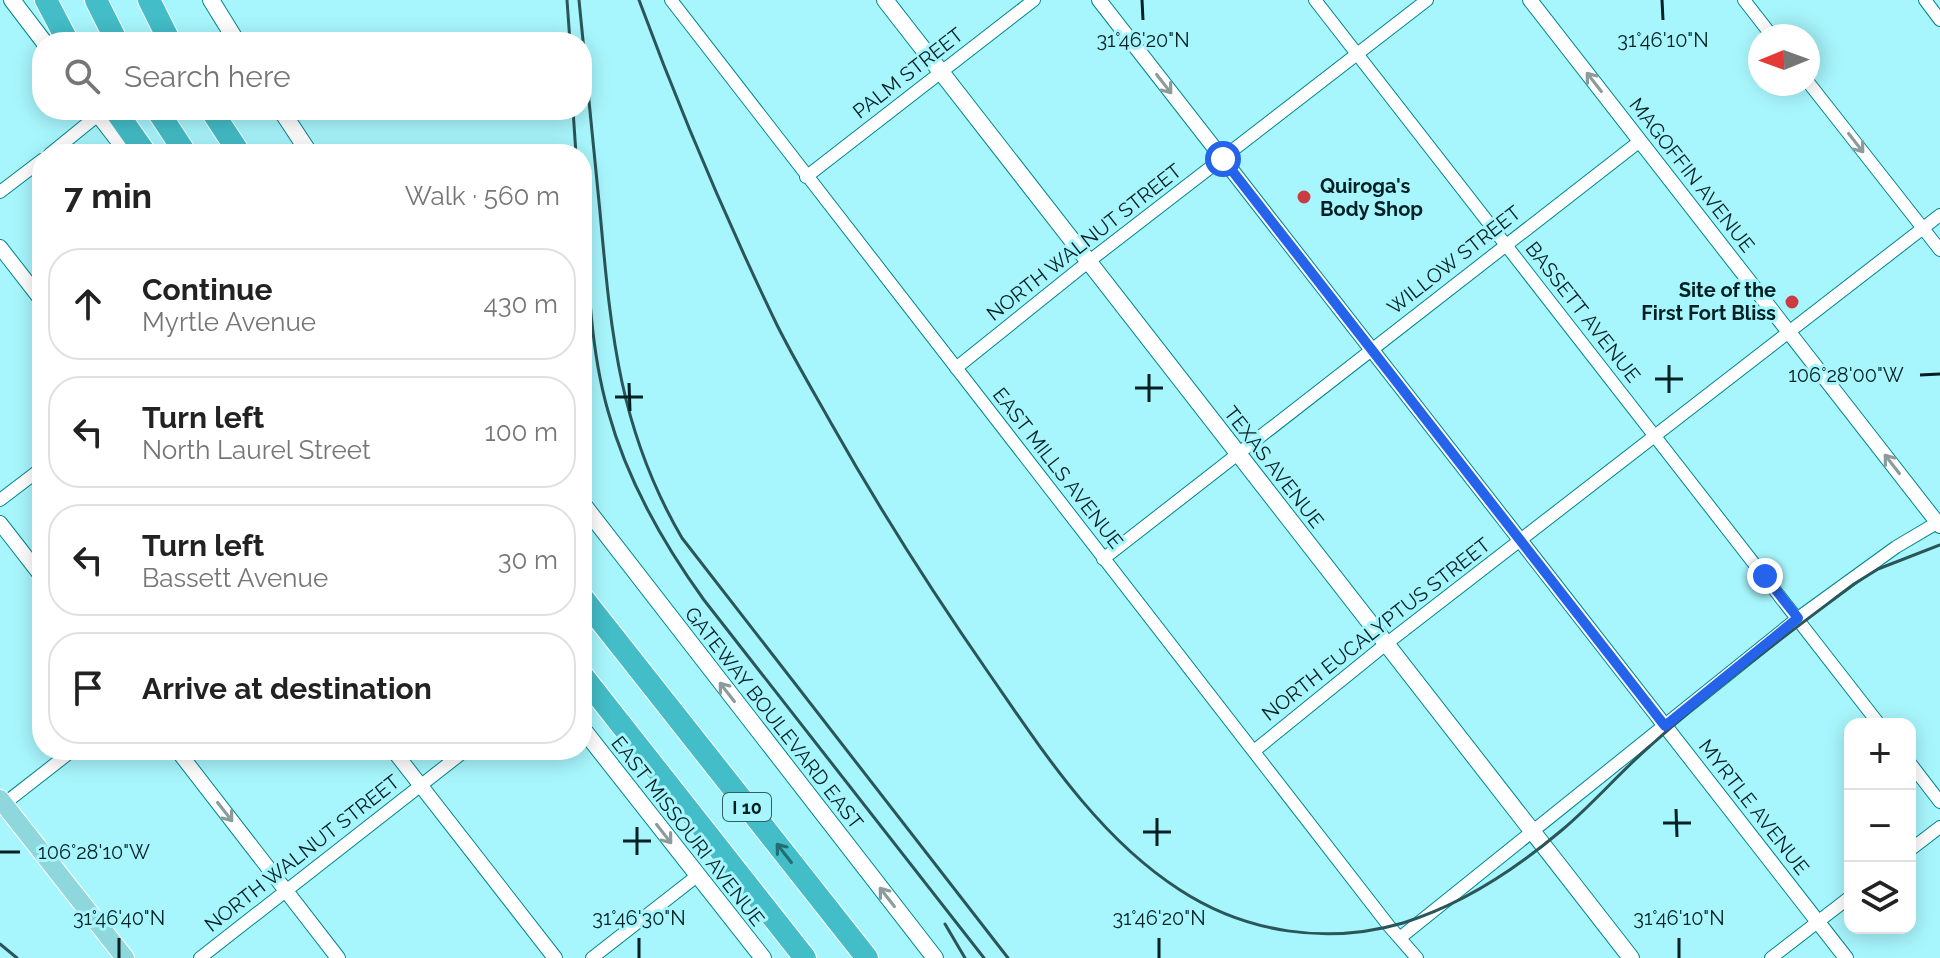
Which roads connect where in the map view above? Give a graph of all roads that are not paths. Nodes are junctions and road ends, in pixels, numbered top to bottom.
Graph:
1 (46, 0) edge
2 (96, 0) edge
3 (149, 0) edge
4 (211, 0) edge
5 (671, 0) edge
6 (1034, 0) edge
7 (1099, 0) edge
8 (1315, 0) edge
9 (1427, 0) edge
10 (1530, 0) edge
11 (1744, 0) edge
12 (1925, 0) edge
13 (893, 4) edge
14 (17, 5) edge
15 (1940, 20) edge
16 (1763, 24) edge
17 (37, 32) edge
18 (63, 32) edge
19 (112, 32) edge
20 (165, 32) edge
21 (231, 32) edge
22 (1357, 54) junction
23 (941, 72) junction
24 (1819, 96) edge
25 (92, 120) edge
26 (107, 120) edge
27 (110, 120) edge
28 (164, 120) edge
29 (218, 120) edge
30 (288, 120) edge
31 (1640, 141) junction
32 (62, 144) edge
33 (123, 144) edge
34 (136, 144) edge
35 (179, 144) edge
36 (233, 144) edge
37 (303, 144) edge
38 (1223, 159) junction
39 (32, 168) edge
40 (806, 177) junction
41 (0, 192) edge
42 (1940, 215) edge
43 (1923, 229) junction
44 (1506, 245) junction
45 (0, 247) edge
46 (1940, 250) edge
47 (1088, 262) junction
48 (32, 288) edge
49 (1789, 332) junction
50 (1372, 349) junction
51 (956, 368) junction
52 (1654, 435) junction
53 (1238, 454) junction
54 (32, 476) edge
55 (0, 500) edge
56 (592, 516) edge
57 (0, 523) edge
58 (1939, 523) edge
59 (1521, 540) junction
60 (1103, 559) junction
61 (32, 564) edge
62 (592, 594) edge
63 (592, 610) edge
64 (1798, 618) junction
65 (1386, 644) junction
66 (628, 656) junction
67 (592, 688) edge
68 (592, 712) edge
69 (1874, 718) edge
70 (1665, 726) junction
71 (592, 741) edge
72 (634, 743) junction
73 (1254, 751) junction
74 (59, 760) edge
75 (185, 760) edge
76 (401, 760) edge
77 (453, 760) edge
78 (1916, 771) edge
79 (420, 785) junction
80 (1940, 802) edge
81 (1, 803) edge
82 (1940, 827) edge
83 (1532, 831) junction
84 (1916, 845) edge
85 (697, 876) junction
86 (286, 890) junction
87 (1844, 902) edge
88 (1818, 921) junction
89 (1401, 937) junction
90 (125, 958) edge
91 (200, 958) edge
92 (338, 958) edge
93 (555, 958) edge
94 (592, 958) edge
95 (763, 958) edge
96 (805, 958) edge
97 (867, 958) edge
98 (935, 958) edge
99 (1417, 958) edge
100 (1631, 958) edge
101 (1771, 958) edge
102 (1846, 958) edge

1 - 18 highway
2 - 19 highway
3 - 20 highway
4 - 21 main road
5 - 40 street, EAST MILLS AVENUE
6 - 23 street, PALM STREET
7 -> 38 street, MYRTLE AVENUE
8 - 22 street, BASSETT AVENUE
9 - 22 street, NORTH WALNUT STREET
31 -> 10 street, MAGOFFIN AVENUE
11 - 16 street
12 - 15 street
13 - 23 main road, TEXAS AVENUE
14 - 17 main road
22 - 38 street, NORTH WALNUT STREET
22 - 44 street, BASSETT AVENUE
23 - 40 street, PALM STREET
23 - 47 main road, TEXAS AVENUE
24 -> 43 street
25 - 32 street
26 - 33 main road
27 - 34 highway
28 - 35 highway
29 - 36 highway
30 - 37 main road
31 - 44 street, WILLOW STREET
31 - 49 street, MAGOFFIN AVENUE
38 - 47 street, NORTH WALNUT STREET
38 - 50 street, MYRTLE AVENUE
39 - 41 street
40 - 51 street, EAST MILLS AVENUE
42 - 43 street, NORTH EUCALYPTUS STREET
43 - 46 street
43 - 49 street, NORTH EUCALYPTUS STREET
44 - 50 street, WILLOW STREET
44 - 52 street, BASSETT AVENUE
45 - 48 street
47 - 51 street, NORTH WALNUT STREET
47 - 53 main road, TEXAS AVENUE
49 - 52 street, NORTH EUCALYPTUS STREET
58 -> 49 street, MAGOFFIN AVENUE
50 - 53 street, WILLOW STREET
50 - 59 street, MYRTLE AVENUE
51 - 60 street, EAST MILLS AVENUE
52 - 59 street, NORTH EUCALYPTUS STREET
52 - 64 street, BASSETT AVENUE
53 - 60 street, WILLOW STREET
53 - 65 main road, TEXAS AVENUE
54 - 55 street
98 -> 56 main road, GATEWAY BOULEVARD EAST
57 - 61 street
58 - 64 street
59 - 65 street, NORTH EUCALYPTUS STREET
59 - 70 street, MYRTLE AVENUE
60 - 73 street, EAST MILLS AVENUE
62 - 66 highway
63 - 66 highway, I 10
64 - 69 street, BASSETT AVENUE
64 - 70 street
65 - 73 street, NORTH EUCALYPTUS STREET
65 - 83 main road, TEXAS AVENUE
97 -> 66 highway, I 10
67 - 72 highway, I 10
68 - 72 highway
70 - 83 street
70 - 88 street, MYRTLE AVENUE
71 -> 85 main road, EAST MISSOURI AVENUE
72 - 96 highway, I 10
73 - 89 street, EAST MILLS AVENUE
74 - 81 street
75 -> 86 street
76 - 79 street
77 - 79 street, NORTH WALNUT STREET
78 - 80 street
79 - 86 street, NORTH WALNUT STREET
79 - 93 street
81 - 90 main road
82 - 84 street
83 - 89 street
83 - 100 main road, TEXAS AVENUE
85 - 94 street
85 - 95 main road, EAST MISSOURI AVENUE
86 - 91 street, NORTH WALNUT STREET
86 - 92 street
87 - 88 street
88 - 101 street
88 - 102 street, MYRTLE AVENUE
89 - 99 street, EAST MILLS AVENUE

